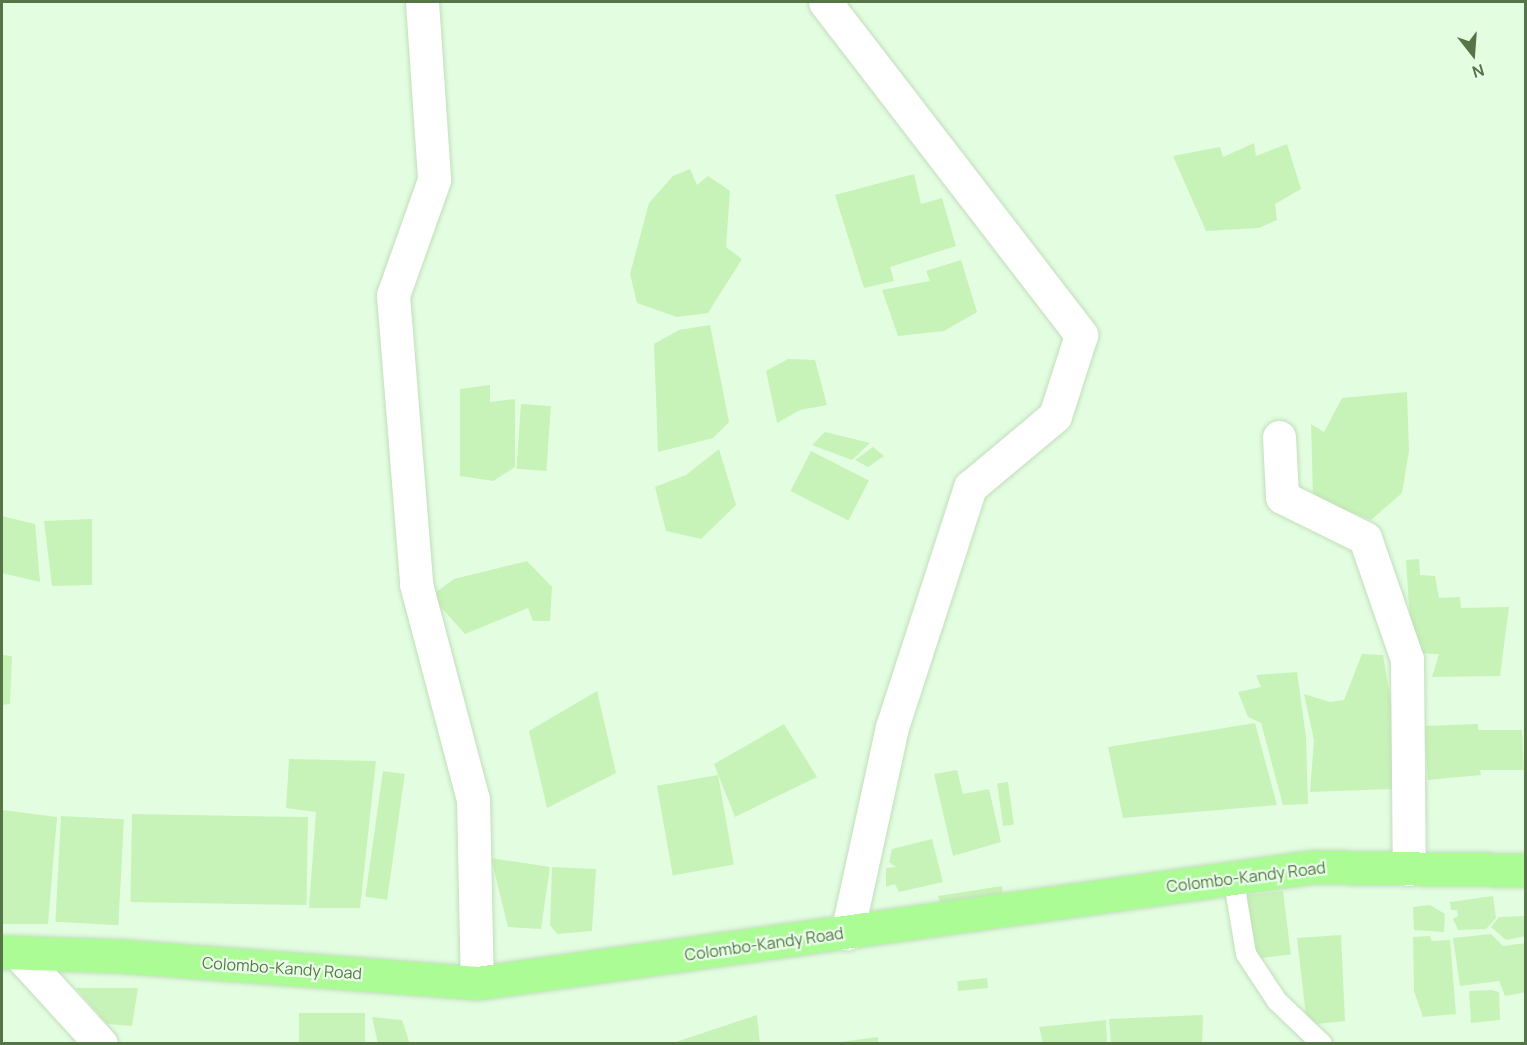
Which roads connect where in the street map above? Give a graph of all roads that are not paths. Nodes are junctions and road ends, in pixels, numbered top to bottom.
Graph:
1 (422, 2) edge
2 (825, 2) edge
3 (1279, 437) dead end
4 (1409, 869) junction
5 (1526, 870) edge
6 (1233, 876) junction
7 (847, 933) junction
8 (10, 952) edge
9 (477, 983) junction
10 (101, 1044) edge
11 (1322, 1044) edge

1 - 9 street
2 - 7 street
3 - 4 street
4 - 5 highway, Colombo-Kandy Road
4 - 6 highway, Colombo-Kandy Road
6 - 7 highway, Colombo-Kandy Road
6 - 11 lane
7 - 9 highway, Colombo-Kandy Road
8 - 9 highway, Colombo-Kandy Road
8 - 10 street

